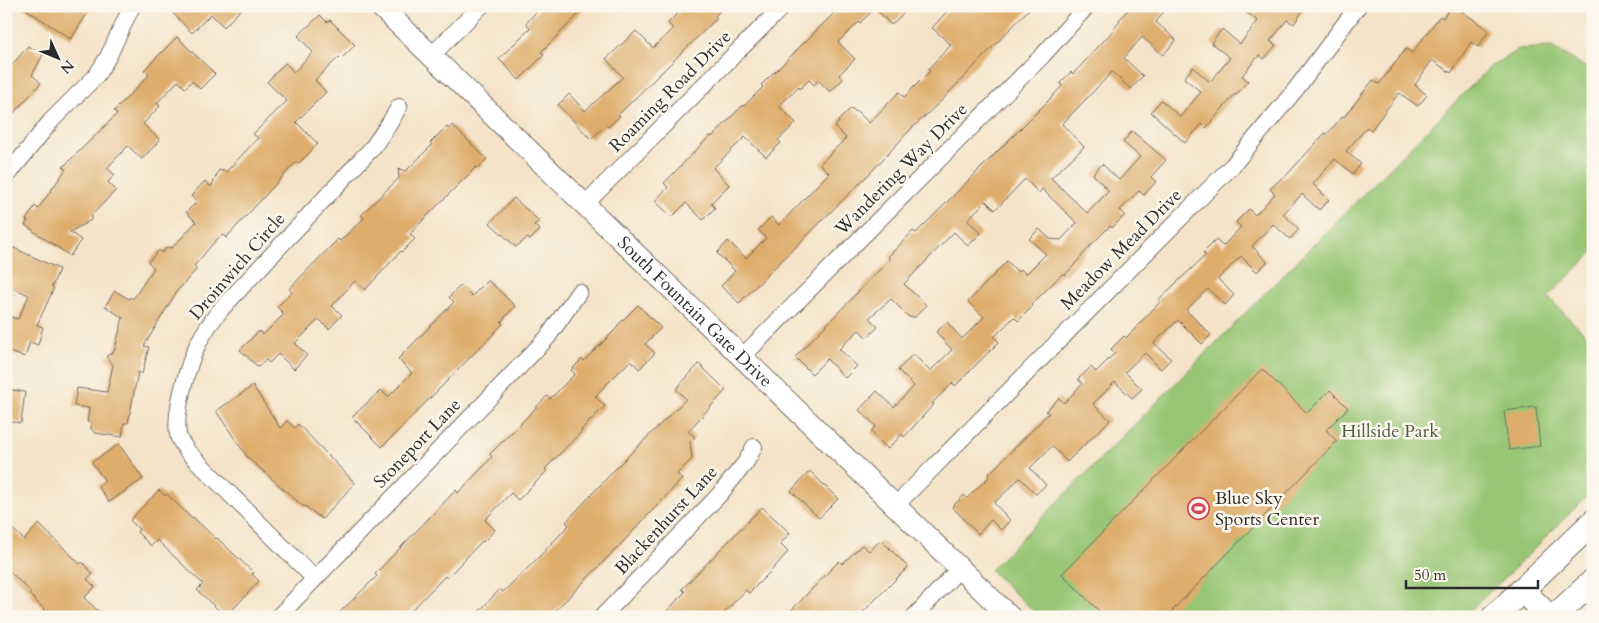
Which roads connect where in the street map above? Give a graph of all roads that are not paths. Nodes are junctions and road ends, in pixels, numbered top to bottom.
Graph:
1 (132, 6) edge
2 (380, 6) edge
3 (481, 6) edge
4 (783, 6) edge
5 (1087, 6) edge
6 (1358, 6) edge
7 (431, 56) junction
8 (399, 107) dead end
9 (6, 177) edge
10 (585, 204) junction
11 (579, 292) dead end
12 (741, 358) junction
13 (754, 447) dead end
14 (895, 506) junction
15 (1593, 522) edge
16 (960, 568) junction
17 (314, 578) junction
18 (1593, 581) edge
19 (1522, 590) junction
20 (278, 617) edge
21 (602, 617) edge
22 (914, 617) edge
23 (1010, 617) edge
24 (1494, 617) edge
25 (1549, 617) edge
26 (1554, 617) edge

1 - 9 street
2 - 7 street, South Fountain Gate Drive
3 - 7 street
4 - 10 street, Roaming Road Drive
5 - 12 street, Wandering Way Drive
6 - 14 street, Meadow Mead Drive
7 - 10 street, South Fountain Gate Drive
8 - 17 street, Droinwich Circle
10 - 12 street, South Fountain Gate Drive
11 - 17 street, Stoneport Lane
12 - 14 street, South Fountain Gate Drive
13 - 21 street, Blackenhurst Lane
14 - 16 street, South Fountain Gate Drive
15 - 19 main road
16 - 22 street
16 - 23 street, South Fountain Gate Drive
17 - 20 street, Stoneport Lane
18 - 26 main road
19 - 24 main road
19 - 25 main road

